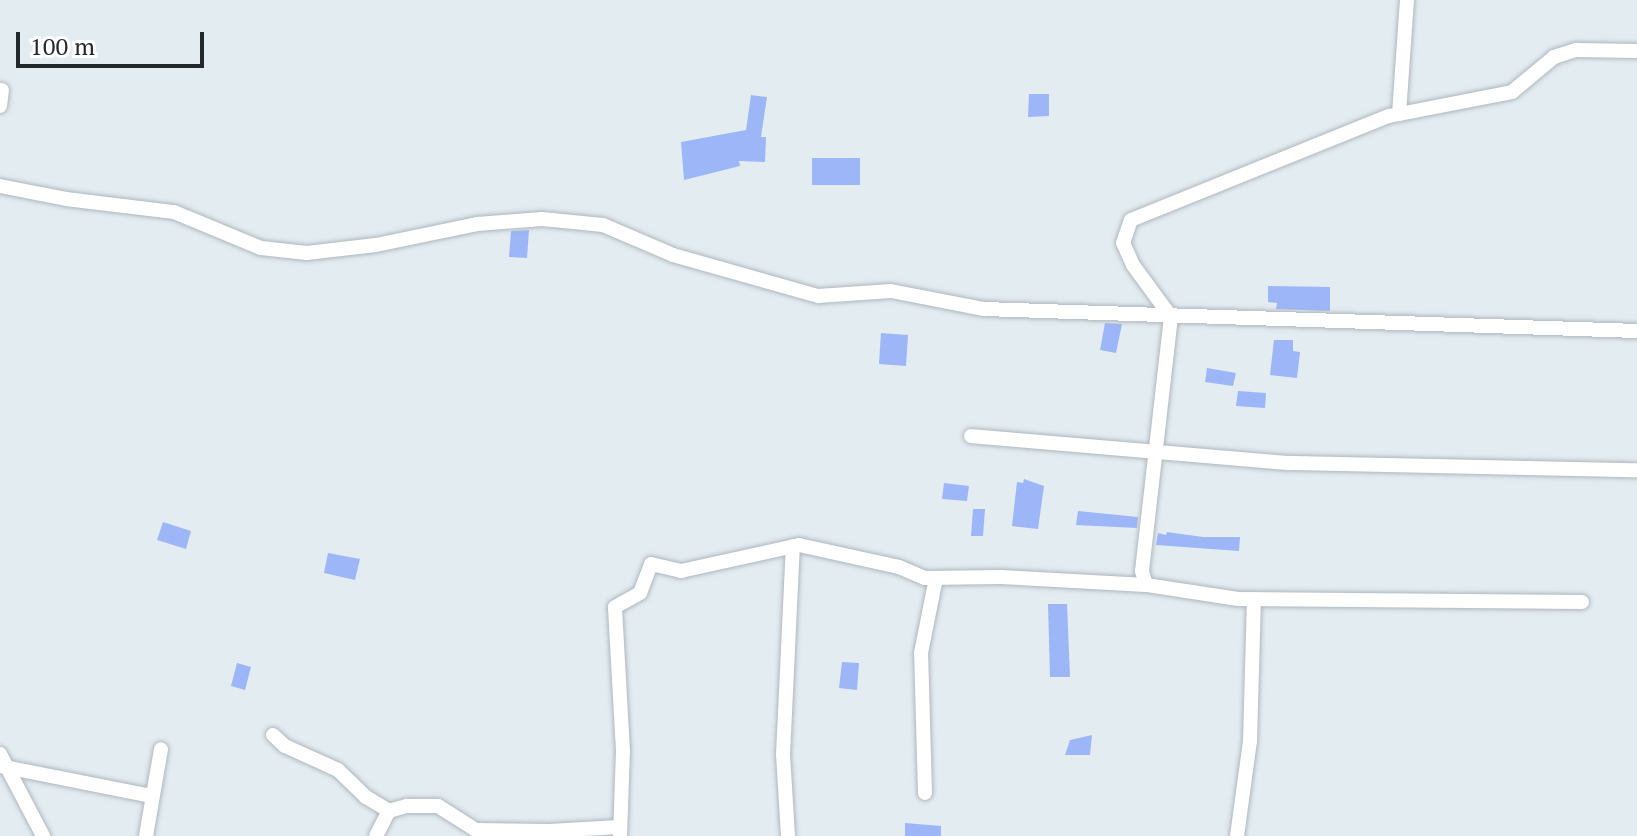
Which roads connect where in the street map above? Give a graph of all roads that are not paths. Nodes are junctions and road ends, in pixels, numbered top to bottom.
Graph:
1 (1407, 0) edge
2 (1637, 51) edge
3 (2, 90) dead end
4 (0, 106) edge
5 (1399, 114) junction
6 (0, 186) edge
7 (1171, 317) junction
8 (1637, 331) edge
9 (971, 436) dead end
10 (1156, 453) junction
11 (1637, 470) edge
12 (793, 546) junction
13 (936, 578) junction
14 (1146, 585) junction
15 (1254, 599) junction
16 (1582, 602) dead end
17 (273, 735) dead end
18 (161, 749) dead end
19 (0, 754) edge
20 (5, 768) edge
21 (925, 793) dead end
22 (152, 796) junction
23 (389, 811) junction
24 (620, 832) edge
25 (43, 836) edge
26 (146, 836) edge
27 (376, 836) edge
28 (788, 836) edge
29 (1237, 836) edge

1 - 5 street
2 - 5 street
3 - 4 street
5 - 7 street
6 - 7 street
7 - 8 street
7 - 10 street
9 - 10 street
10 - 11 street
10 - 14 street
12 - 13 street
12 - 24 street
12 - 28 street
13 - 14 street
13 - 21 street
14 - 15 street
15 - 16 street
15 - 29 street
17 - 23 street
18 - 22 street
19 - 20 street
20 - 22 street
20 - 25 street
22 - 26 street
23 - 24 street
23 - 27 street

